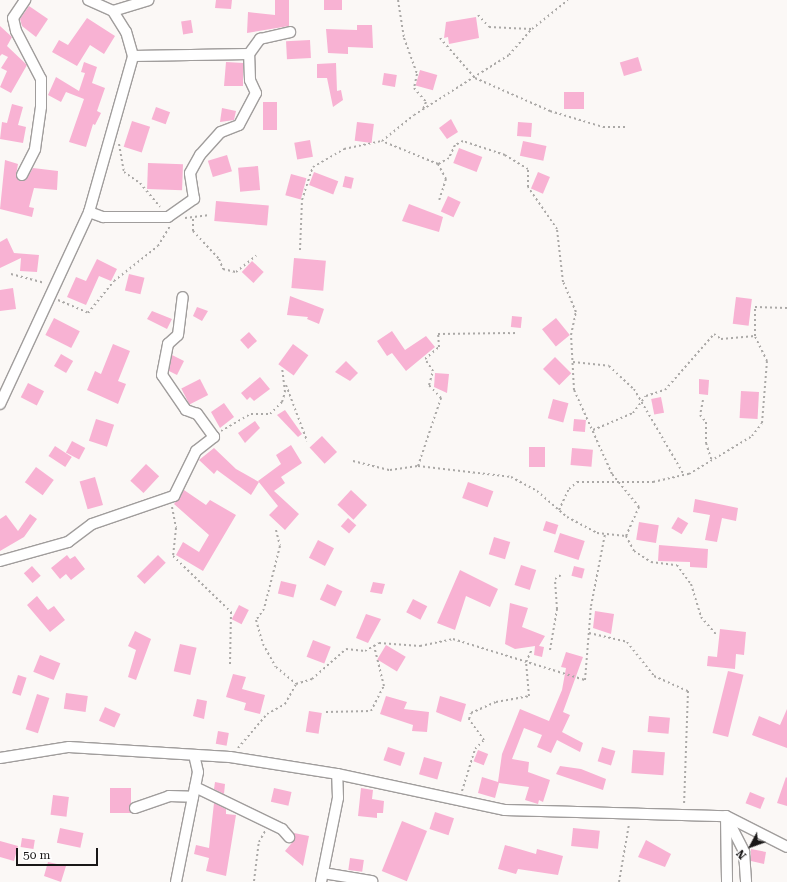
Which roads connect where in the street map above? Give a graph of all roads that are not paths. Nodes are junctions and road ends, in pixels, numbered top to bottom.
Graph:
1 (25, 0) edge
2 (88, 0) edge
3 (148, 0) edge
4 (113, 11) junction
5 (290, 32) dead end
6 (249, 54) junction
7 (133, 56) junction
8 (22, 175) dead end
9 (89, 212) junction
10 (183, 297) dead end
11 (0, 404) edge
12 (0, 561) edge
13 (194, 755) junction
14 (0, 758) edge
15 (337, 774) junction
16 (194, 792) junction
17 (135, 808) dead end
18 (726, 816) junction
19 (289, 836) dead end
20 (787, 847) edge
21 (322, 877) edge
22 (372, 881) edge
23 (176, 882) edge
24 (727, 882) edge
25 (746, 882) edge

1 - 8 street
2 - 4 street
3 - 4 street
4 - 7 street
5 - 6 street
6 - 7 street
6 - 9 street
7 - 9 street
9 - 11 street
10 - 12 street
13 - 14 street
13 - 15 street
13 - 16 street
15 - 18 street
15 - 21 street
16 - 17 street
16 - 19 street
16 - 23 street
18 - 20 street
18 - 24 street
18 - 25 street
21 - 22 street

